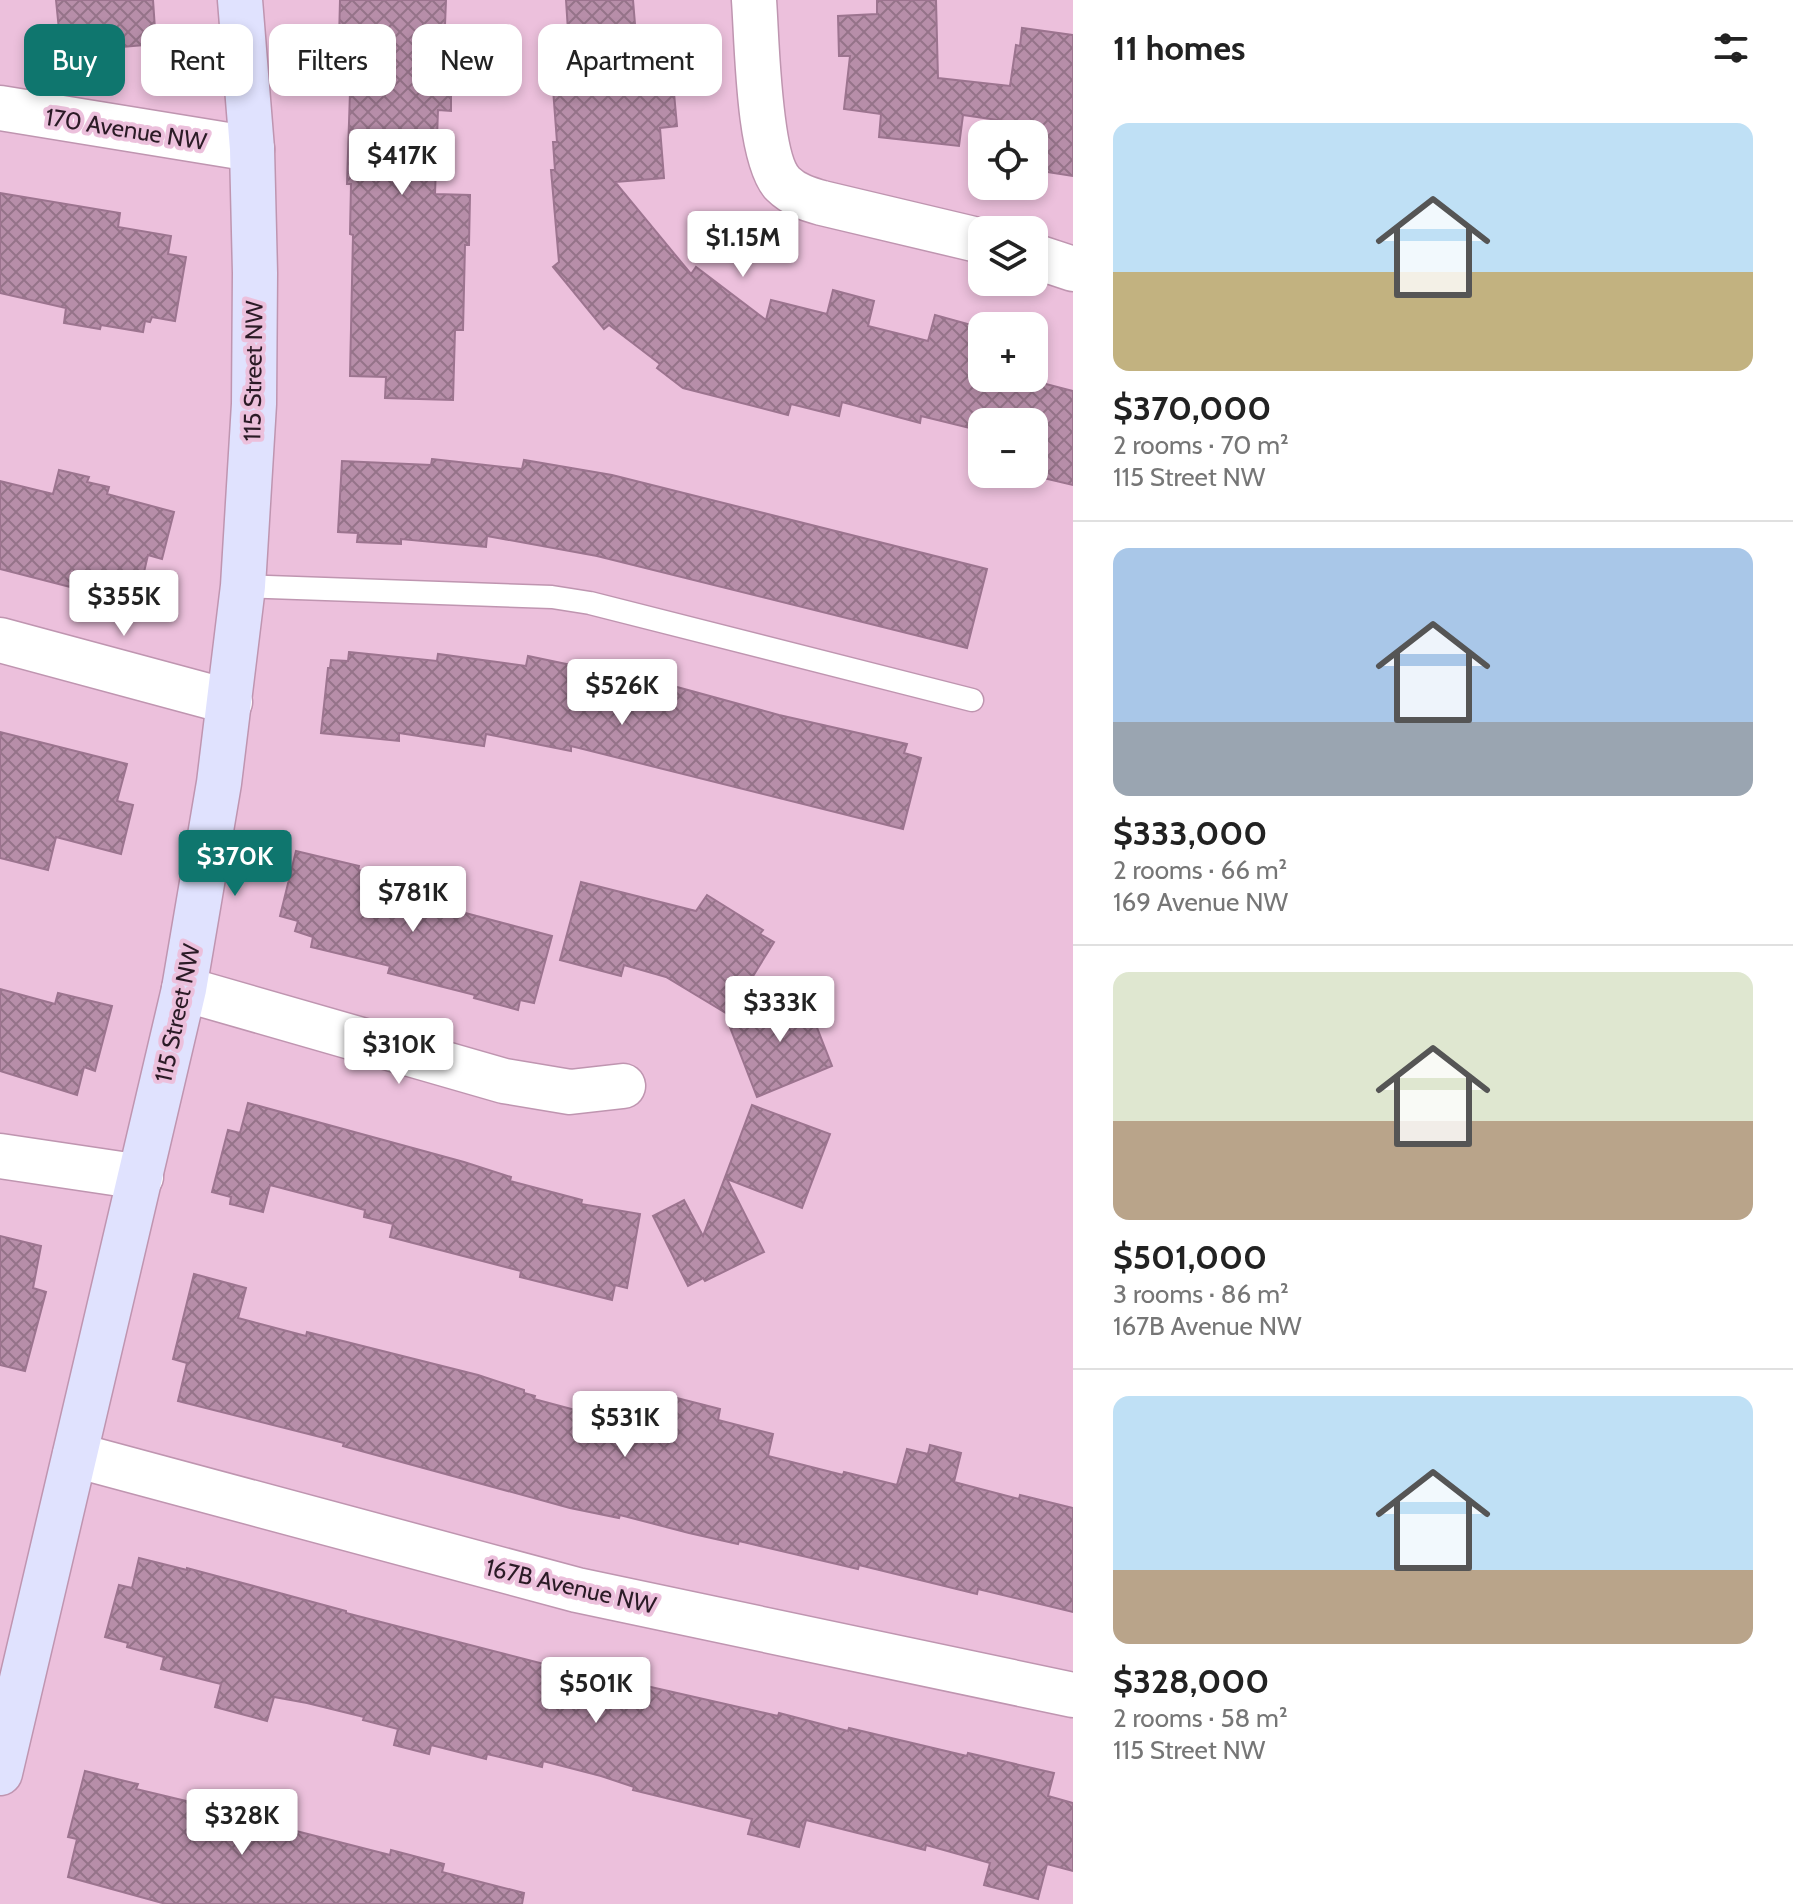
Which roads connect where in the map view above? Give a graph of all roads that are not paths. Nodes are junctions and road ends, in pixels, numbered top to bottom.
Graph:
1 (240, 0) edge
2 (754, 0) edge
3 (0, 108) edge
4 (252, 149) junction
5 (968, 238) edge
6 (1048, 261) edge
7 (1073, 269) edge
8 (243, 586) junction
9 (0, 640) edge
10 (972, 700) dead end
11 (230, 702) junction
12 (184, 989) junction
13 (623, 1086) dead end
14 (0, 1156) edge
15 (141, 1177) junction
16 (75, 1455) junction
17 (1073, 1695) edge
18 (0, 1773) edge

1 - 4 street, 115 Street NW
2 - 5 street
3 - 4 street, 170 Avenue NW
4 - 8 street, 115 Street NW
6 - 7 street
8 - 10 lane
8 - 11 street, 115 Street NW
9 - 11 street
11 - 12 street, 115 Street NW
12 - 13 street
12 - 15 street, 115 Street NW
14 - 15 street
15 - 16 street, 115 Street NW
16 - 17 street, 167B Avenue NW
16 - 18 street, 115 Street NW

